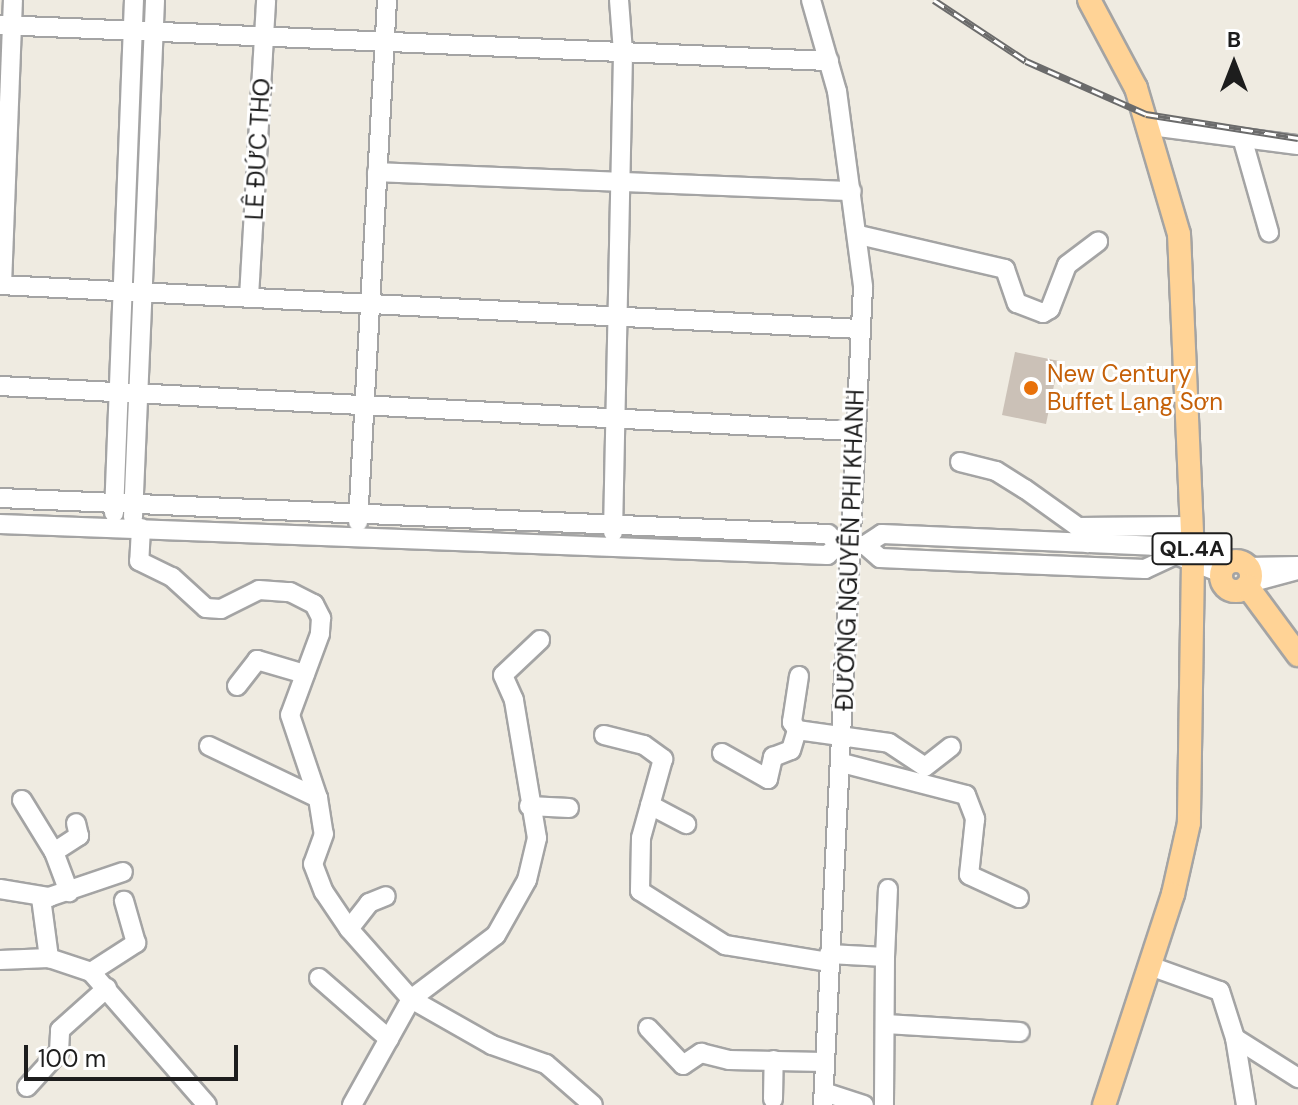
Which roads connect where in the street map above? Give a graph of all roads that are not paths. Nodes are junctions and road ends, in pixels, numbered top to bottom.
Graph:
1 (13, 0) edge
2 (134, 0) edge
3 (155, 0) edge
4 (266, 0) edge
5 (387, 0) edge
6 (619, 0) edge
7 (811, 0) edge
8 (1089, 0) edge
9 (6, 26) edge
10 (133, 31) junction
11 (153, 32) junction
12 (264, 37) junction
13 (385, 41) junction
14 (623, 52) junction
15 (829, 61) junction
16 (1151, 126) junction
17 (1243, 141) junction
18 (1298, 145) edge
19 (377, 172) junction
20 (620, 182) junction
21 (852, 191) junction
22 (1269, 232) dead end
23 (859, 235) junction
24 (1098, 242) dead end
25 (1, 285) edge
26 (123, 290) junction
27 (143, 291) junction
28 (249, 297) junction
29 (370, 304) junction
30 (618, 316) junction
31 (861, 329) junction
32 (0, 386) edge
33 (128, 393) junction
34 (365, 406) junction
35 (616, 419) junction
36 (853, 431) junction
37 (960, 462) dead end
38 (0, 498) edge
39 (114, 503) junction
40 (133, 504) junction
41 (358, 513) junction
42 (614, 523) junction
43 (0, 524) edge
44 (1192, 526) junction
45 (113, 527) junction
46 (136, 528) junction
47 (1083, 535) junction
48 (358, 537) junction
49 (852, 545) junction
50 (612, 547) junction
51 (1182, 559) junction
52 (1298, 568) edge
53 (1221, 573) joint
54 (1248, 578) junction
55 (540, 640) dead end
56 (1298, 655) edge
57 (305, 674) junction
58 (799, 676) dead end
59 (237, 686) dead end
60 (797, 730) junction
61 (604, 735) dead end
62 (843, 735) junction
63 (209, 746) dead end
64 (951, 747) dead end
65 (722, 753) dead end
66 (842, 763) junction
67 (318, 798) junction
68 (22, 800) dead end
69 (650, 805) junction
70 (529, 806) junction
71 (569, 808) dead end
72 (76, 823) dead end
73 (686, 824) dead end
74 (54, 852) junction
75 (123, 872) dead end
76 (0, 889) edge
77 (888, 889) dead end
78 (69, 892) junction
79 (386, 896) dead end
80 (41, 898) junction
81 (1019, 898) dead end
82 (124, 901) dead end
83 (349, 929) junction
84 (885, 957) junction
85 (49, 958) junction
86 (829, 958) junction
87 (0, 960) edge
88 (1150, 966) junction
89 (91, 972) junction
90 (319, 978) dead end
91 (107, 988) junction
92 (411, 999) junction
93 (886, 1024) junction
94 (648, 1028) dead end
95 (1020, 1032) dead end
96 (1235, 1038) junction
97 (389, 1039) junction
98 (774, 1060) junction
99 (824, 1062) junction
100 (1298, 1078) edge
101 (27, 1087) dead end
102 (773, 1099) dead end
103 (823, 1099) edge
104 (207, 1105) edge
105 (352, 1105) edge
106 (593, 1105) edge
107 (864, 1105) edge
108 (884, 1105) edge
109 (1104, 1105) edge
110 (1246, 1105) edge

1 - 9 street
2 - 10 street
3 - 11 street
4 - 12 street, LÊ ĐỨC THỌ
5 - 13 street
6 - 14 street
7 - 15 street, ĐƯỜNG NGUYỄN PHI KHANH
8 - 16 main road, QL.4A
9 - 10 street
9 - 25 street
10 - 11 street
10 - 26 street
11 - 12 street
11 - 27 street
12 - 13 street
12 - 28 street, LÊ ĐỨC THỌ
13 - 14 street
13 - 19 street
14 - 15 street
14 - 20 street
15 - 21 street, ĐƯỜNG NGUYỄN PHI KHANH
16 - 17 street
16 - 44 main road, QL.4A
17 - 18 street
17 - 22 street
19 - 20 street
19 - 29 street
20 - 21 street
20 - 30 street
21 - 23 street, ĐƯỜNG NGUYỄN PHI KHANH
23 - 24 street
23 - 31 street, ĐƯỜNG NGUYỄN PHI KHANH
25 - 26 street
26 - 27 street
26 - 33 street
27 - 28 street
27 - 33 street
28 - 29 street
29 - 30 street
29 - 34 street
30 - 31 street
30 - 35 street
31 - 36 street, ĐƯỜNG NGUYỄN PHI KHANH
32 - 33 street
33 - 34 street
33 - 39 street
33 - 40 street
34 - 35 street
34 - 41 street
35 - 36 street
35 - 42 street
36 - 49 street, ĐƯỜNG NGUYỄN PHI KHANH
37 - 47 street
38 - 39 street
39 - 40 street
39 - 45 street
40 - 41 street
40 - 46 street
41 - 42 street
41 - 48 street
42 - 49 street
42 - 50 street
43 - 45 street
44 - 47 street
44 - 51 main road, QL.4A
45 - 46 street
46 - 48 street
46 - 57 street
47 - 49 street
47 - 51 street
48 - 50 street
49 - 50 street
49 - 51 street
49 - 62 street, ĐƯỜNG NGUYỄN PHI KHANH
51 - 53 street
51 - 88 main road, QL.4A
52 - 54 street
53 - 54 main road
54 - 56 main road
55 - 70 street
57 - 59 street
57 - 67 street
58 - 60 street
60 - 62 street
60 - 65 street
61 - 69 street
62 - 64 street
62 - 66 street, ĐƯỜNG NGUYỄN PHI KHANH
63 - 67 street
66 - 81 street
66 - 86 street, ĐƯỜNG NGUYỄN PHI KHANH
67 - 83 street
68 - 74 street
69 - 73 street
69 - 86 street
70 - 71 street
70 - 92 street
72 - 74 street
74 - 78 street
75 - 78 street
76 - 80 street
77 - 84 street
78 - 80 street
79 - 83 street
80 - 85 street
82 - 89 street
83 - 92 street
84 - 86 street
84 - 93 street
85 - 87 street
85 - 89 street
86 - 99 street, ĐƯỜNG NGUYỄN PHI KHANH
88 - 96 street
88 - 109 main road, QL.4A
89 - 91 street
90 - 97 street
91 - 101 street
91 - 104 street
92 - 97 street
92 - 106 street
93 - 95 street
93 - 108 street
94 - 98 street
96 - 100 street
96 - 110 street
97 - 105 street
98 - 99 street
98 - 102 street
99 - 103 street, ĐƯỜNG NGUYỄN PHI KHANH
103 - 107 street

